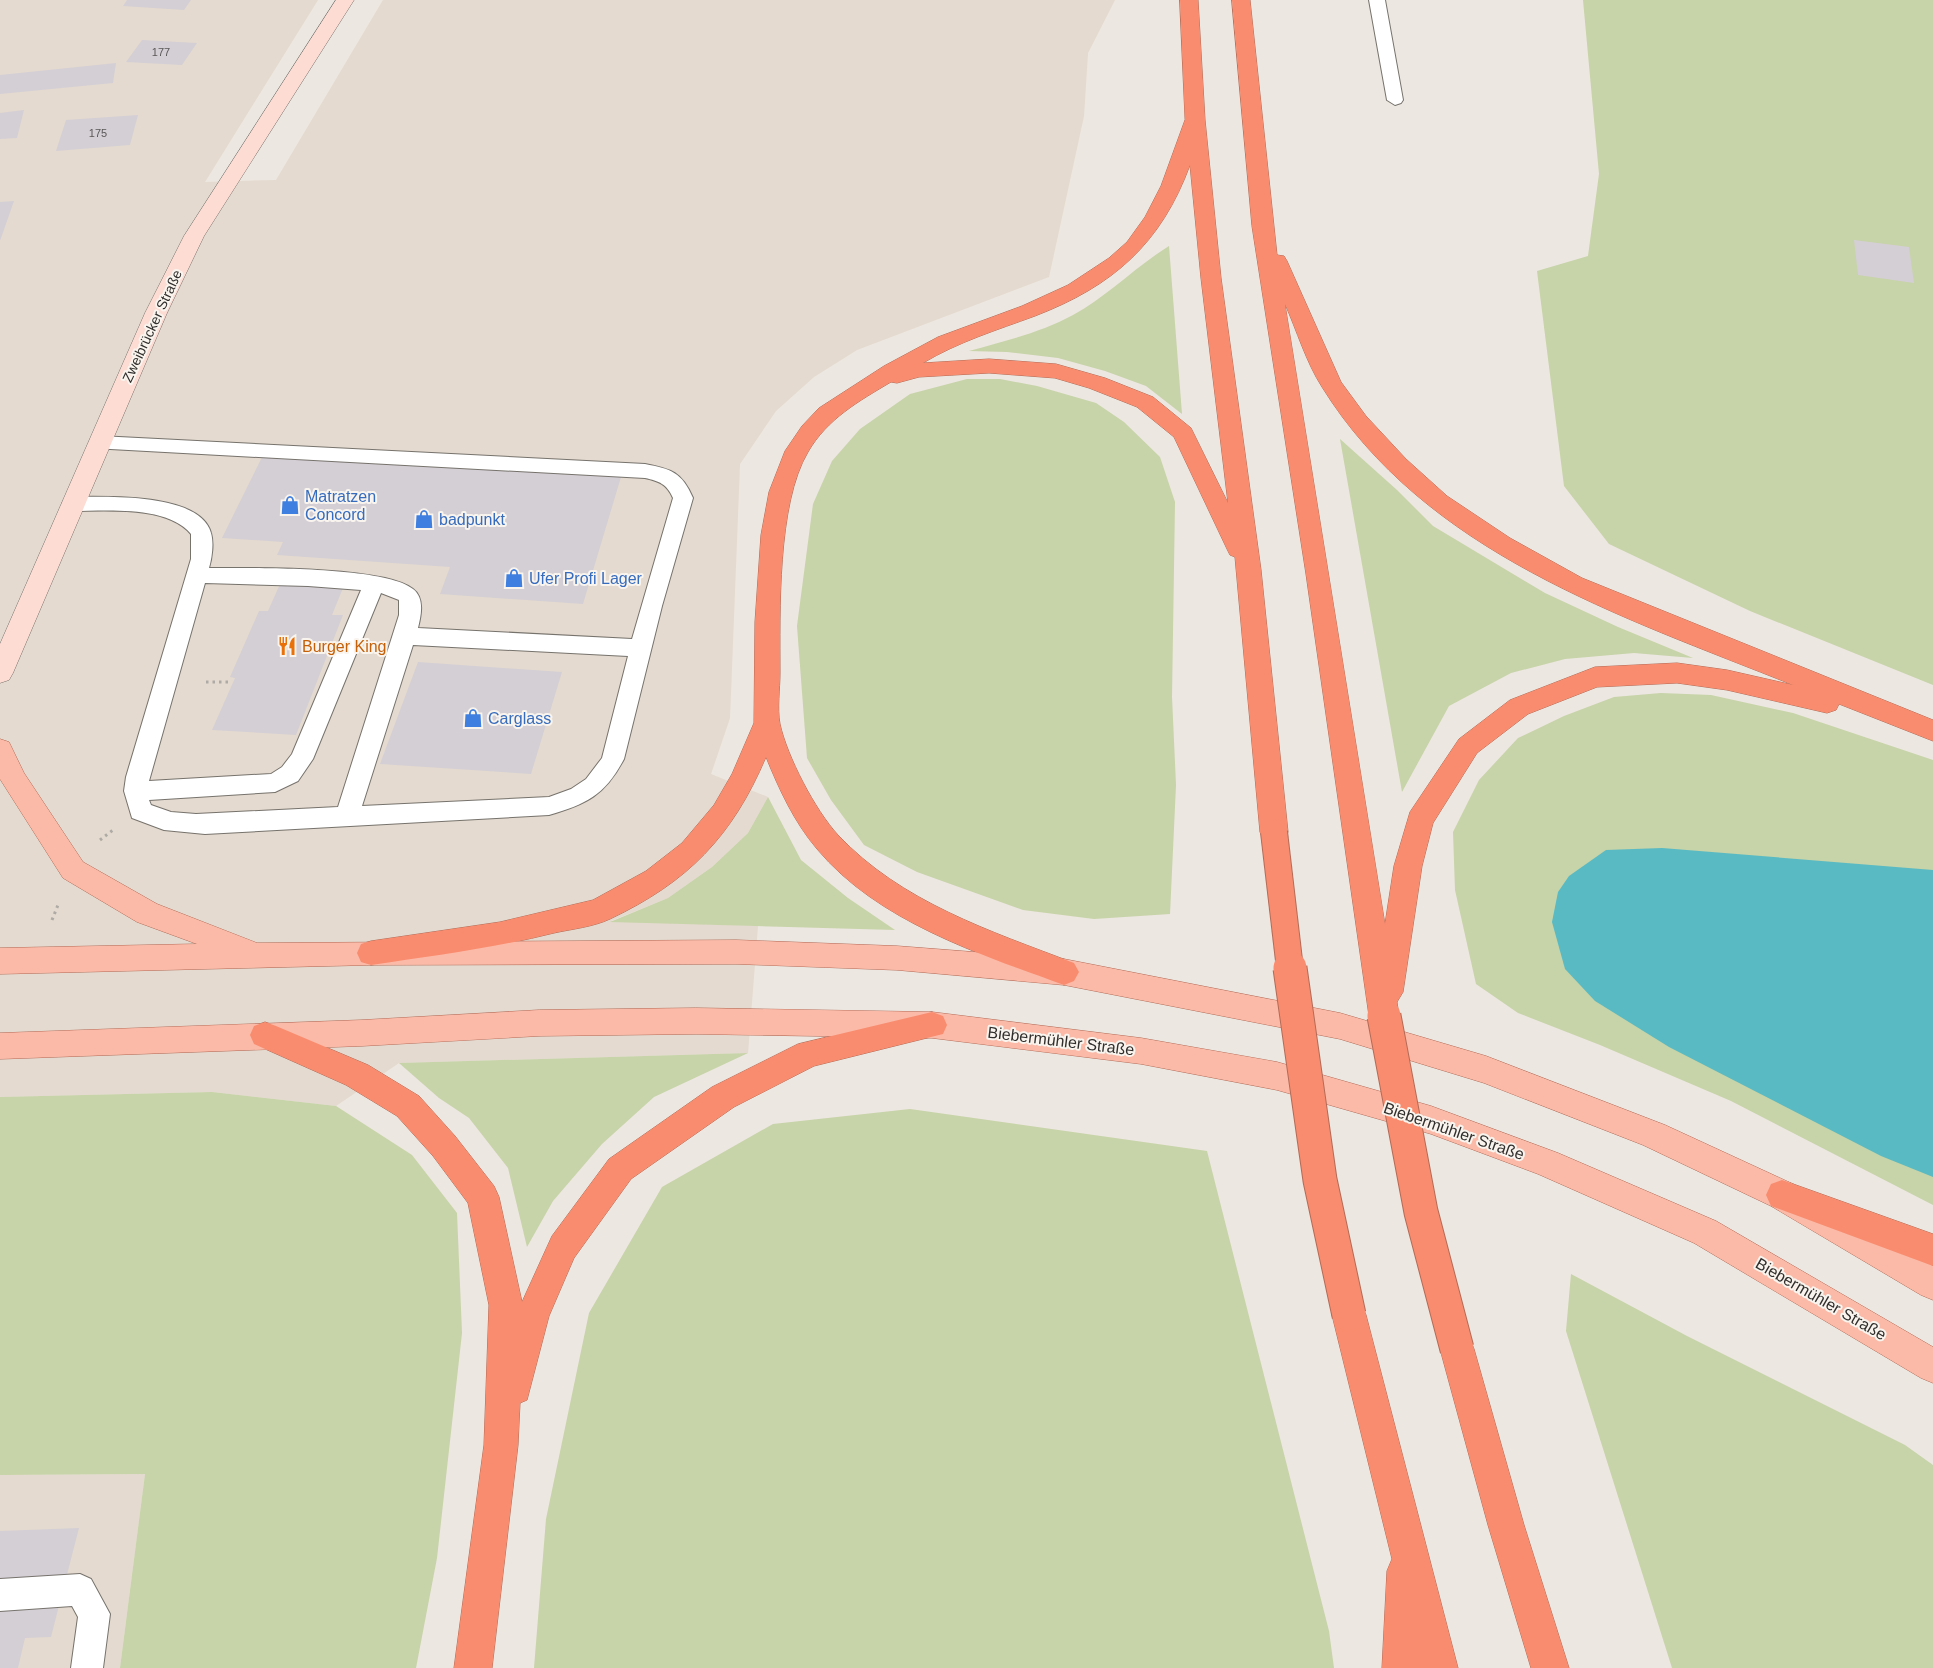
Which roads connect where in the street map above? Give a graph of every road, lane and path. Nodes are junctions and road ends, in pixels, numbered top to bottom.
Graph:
1 (345, 0) edge
2 (1188, 0) edge
3 (1241, 0) edge
4 (1376, 0) edge
5 (1396, 100) dead end
6 (1196, 120) junction
7 (1262, 226) junction
8 (872, 383) junction
9 (99, 442) junction
10 (72, 504) junction
11 (1249, 570) junction
12 (196, 575) junction
13 (374, 583) junction
14 (405, 636) junction
15 (640, 648) junction
16 (0, 673) edge
17 (1909, 722) junction
18 (767, 723) junction
19 (1933, 731) edge
20 (0, 749) edge
21 (136, 791) junction
22 (347, 817) junction
23 (371, 953) junction
24 (259, 955) junction
25 (0, 961) edge
26 (1064, 972) junction
27 (1384, 1016) junction
28 (932, 1025) junction
29 (265, 1035) junction
30 (0, 1046) edge
31 (1782, 1195) junction
32 (1933, 1250) edge
33 (1933, 1284) edge
34 (1933, 1366) edge
35 (501, 1445) junction
36 (1406, 1544) junction
37 (0, 1595) edge
38 (87, 1668) edge
39 (473, 1668) edge
40 (1401, 1668) edge
41 (1440, 1668) edge
42 (1550, 1668) edge

1 - 9 street, Zweibrücker Straße
2 - 6 highway
3 - 7 highway
4 - 5 lane
6 - 8 highway
6 - 11 highway
7 - 17 highway
7 - 27 highway
8 - 11 highway
8 - 18 highway
9 - 10 street, Zweibrücker Straße
9 - 15 lane
10 - 12 lane
10 - 16 street, Zweibrücker Straße
11 - 36 highway, bridge
12 - 13 lane
12 - 21 lane
13 - 14 lane
13 - 21 lane
14 - 15 lane
14 - 22 lane
15 - 22 lane
17 - 19 highway
17 - 27 highway
18 - 23 highway
18 - 26 highway
20 - 24 main road
21 - 22 lane
23 - 24 main road
23 - 26 main road
24 - 25 main road
26 - 31 main road
27 - 42 highway, bridge
28 - 29 main road, Biebermühler Straße
28 - 34 main road, Biebermühler Straße
28 - 35 highway
29 - 30 main road, Biebermühler Straße
29 - 35 highway
31 - 32 highway
31 - 33 main road
35 - 39 highway
36 - 40 highway
36 - 41 highway
37 - 38 lane

